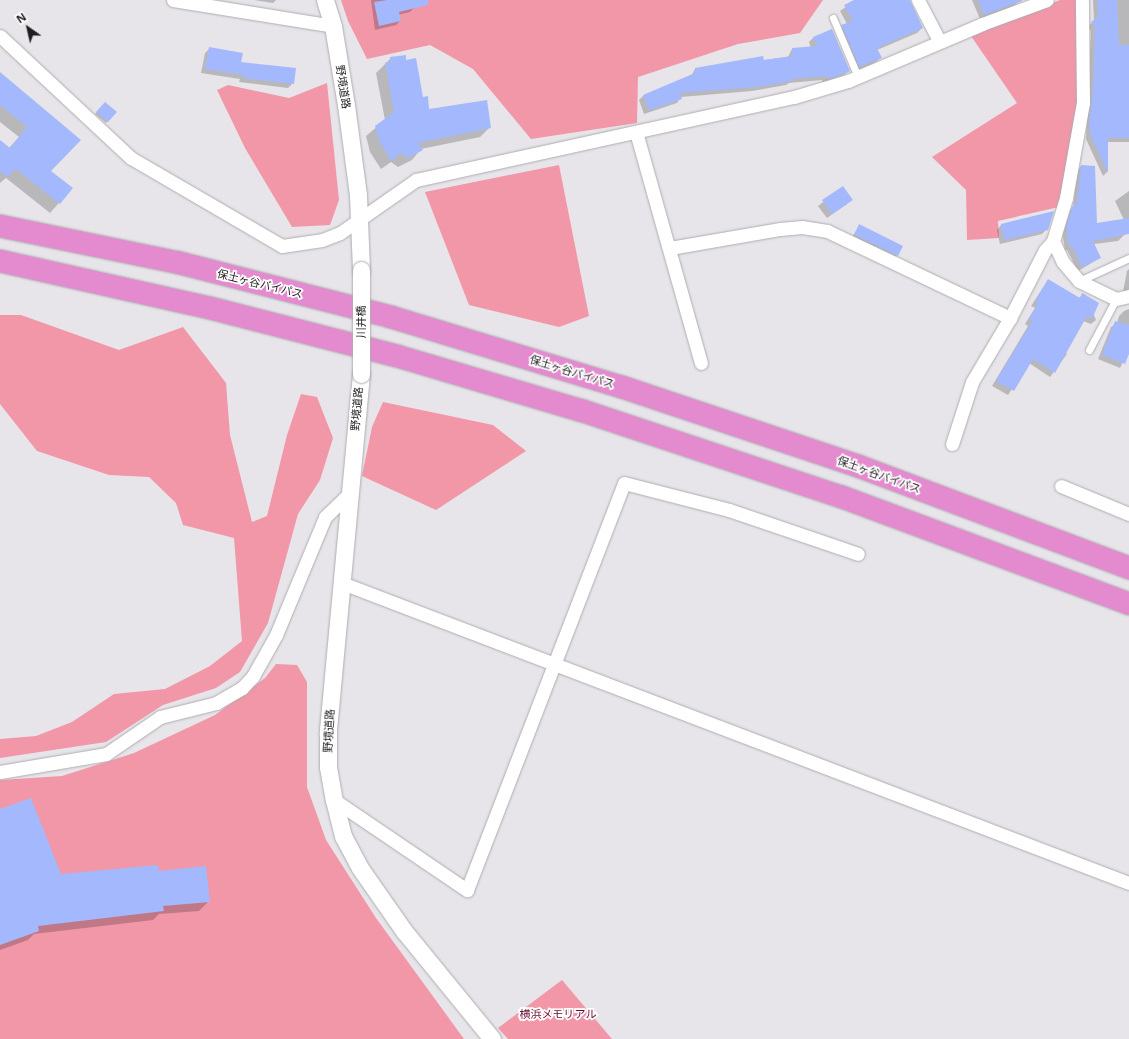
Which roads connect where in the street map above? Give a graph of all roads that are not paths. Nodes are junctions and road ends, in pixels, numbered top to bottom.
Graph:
1 (172, 0) edge
2 (325, 0) edge
3 (918, 0) edge
4 (1047, 0) edge
5 (1082, 0) edge
6 (833, 18) dead end
7 (333, 26) junction
8 (0, 36) edge
9 (940, 42) junction
10 (858, 76) junction
11 (636, 132) junction
12 (359, 220) junction
13 (0, 226) edge
14 (1053, 241) junction
15 (670, 248) junction
16 (1129, 258) edge
17 (0, 261) edge
18 (361, 270) joint
19 (1079, 281) junction
20 (1123, 297) edge
21 (1010, 318) junction
22 (1089, 350) dead end
23 (701, 363) dead end
24 (361, 374) joint
25 (952, 444) dead end
26 (1060, 486) dead end
27 (350, 493) junction
28 (1129, 514) edge
29 (858, 554) dead end
30 (1129, 568) edge
31 (342, 584) junction
32 (1129, 604) edge
33 (553, 662) junction
34 (0, 772) edge
35 (334, 800) junction
36 (1129, 882) edge
37 (492, 1039) edge

1 - 7 street
2 - 7 street, 野境道路
3 - 9 street
4 - 9 street
5 - 14 street
6 - 10 lane
7 - 12 street, 野境道路
8 - 12 street
9 - 10 street
10 - 11 street
11 - 12 street
11 - 15 street
12 - 18 street, 野境道路
13 - 30 highway, 保土ヶ谷バイパス
14 - 19 street
14 - 21 street
15 - 21 street
15 - 23 street
16 - 19 lane
17 - 32 highway
18 - 24 street, 川井橋, bridge
19 - 20 street
20 - 22 lane
21 - 25 street
24 - 27 street, 野境道路
26 - 28 street
27 - 31 street, 野境道路
27 - 34 street
29 - 33 street
31 - 33 street
31 - 35 street, 野境道路
33 - 35 street
33 - 36 street
35 - 37 street, 野境道路

